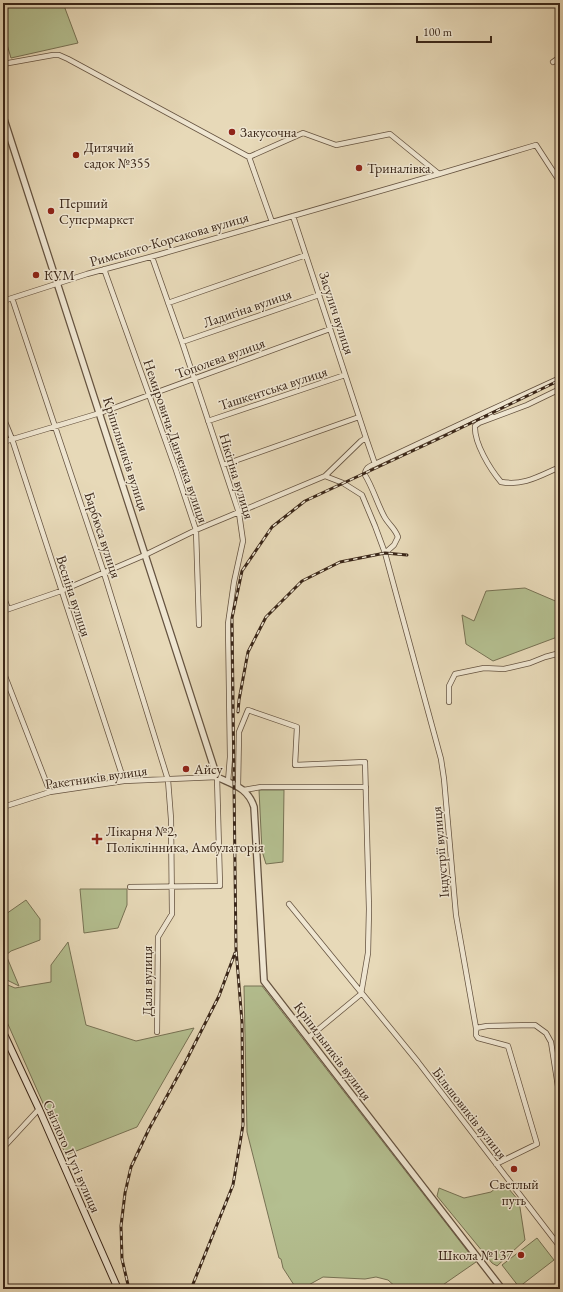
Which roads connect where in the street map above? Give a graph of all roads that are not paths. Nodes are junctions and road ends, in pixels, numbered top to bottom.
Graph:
1 (560, 57) edge
2 (553, 62) dead end
3 (3, 64) edge
4 (3, 116) edge
5 (249, 157) junction
6 (439, 174) junction
7 (560, 182) edge
8 (293, 216) junction
9 (272, 222) junction
10 (306, 255) junction
11 (152, 257) junction
12 (104, 269) junction
13 (57, 283) junction
14 (319, 295) junction
15 (12, 298) junction
16 (3, 301) edge
17 (168, 303) junction
18 (330, 329) junction
19 (182, 342) junction
20 (345, 375) junction
21 (560, 378) edge
22 (194, 379) junction
23 (560, 389) edge
24 (148, 396) junction
25 (486, 412) junction
26 (100, 413) junction
27 (3, 417) edge
28 (359, 417) junction
29 (493, 417) junction
30 (208, 421) junction
31 (56, 426) junction
32 (366, 438) junction
33 (12, 439) junction
34 (3, 442) edge
35 (375, 464) junction
36 (223, 465) junction
37 (560, 467) edge
38 (325, 476) junction
39 (239, 512) junction
40 (196, 530) junction
41 (385, 553) junction
42 (146, 555) junction
43 (104, 572) junction
44 (61, 591) junction
45 (3, 595) edge
46 (5, 610) edge
47 (199, 625) dead end
48 (560, 653) edge
49 (3, 671) edge
50 (449, 702) dead end
51 (217, 777) junction
52 (168, 780) junction
53 (124, 781) junction
54 (228, 782) junction
55 (366, 787) junction
56 (241, 788) junction
57 (50, 792) junction
58 (4, 805) edge
59 (173, 886) junction
60 (130, 887) dead end
61 (288, 904) dead end
62 (361, 994) junction
63 (476, 1028) junction
64 (3, 1032) edge
65 (157, 1032) dead end
66 (308, 1038) junction
67 (560, 1099) edge
68 (39, 1109) junction
69 (3, 1148) edge
70 (496, 1164) junction
71 (560, 1247) edge
72 (118, 1289) edge
73 (502, 1289) edge

1 - 2 street
3 - 5 street
4 - 13 street, Кріпильників вулиця
5 - 6 street
5 - 9 street, Римського-Корсакова вулиця
6 - 7 street, Римського-Корсакова вулиця
6 - 8 street, Римського-Корсакова вулиця
8 - 9 street, Римського-Корсакова вулиця
8 - 10 street, Засулич вулиця
9 - 11 street, Римського-Корсакова вулиця
10 - 14 street, Засулич вулиця
10 - 17 street
11 - 12 street, Римського-Корсакова вулиця
11 - 17 street, Нікітіна вулиця
12 - 13 street, Римського-Корсакова вулиця
12 - 24 street, Немировича-Данченка вулиця
13 - 15 street, Римського-Корсакова вулиця
13 - 26 street, Кріпильників вулиця
14 - 18 street, Засулич вулиця
14 - 19 street, Ладигіна вулиця
15 - 16 street, Римського-Корсакова вулиця
15 - 31 street, Барбюса вулиця
17 - 19 street, Нікітіна вулиця
18 - 20 street, Засулич вулиця
18 - 22 street, Тополєва вулиця
19 - 22 street, Нікітіна вулиця
20 - 28 street, Засулич вулиця
20 - 30 street, Ташкентська вулиця
21 - 25 street
22 - 24 street, Тополєва вулиця
22 - 30 street, Нікітіна вулиця
23 - 29 street
24 - 26 street, Тополєва вулиця
24 - 40 street, Немировича-Данченка вулиця
25 - 29 street
25 - 35 street
26 - 31 street, Тополєва вулиця
26 - 42 street, Кріпильників вулиця
27 - 33 street, Весніна вулиця
28 - 32 street, Засулич вулиця
28 - 36 street
29 - 37 street
30 - 36 street, Нікітіна вулиця
31 - 33 street, Тополєва вулиця
31 - 43 street, Барбюса вулиця
32 - 35 street, Засулич вулиця
32 - 38 street
33 - 34 street, Тополєва вулиця
33 - 44 street, Весніна вулиця
35 - 41 street
36 - 39 street, Нікітіна вулиця
38 - 39 street
38 - 41 street, Індустрії вулиця
39 - 40 street
39 - 54 street, Нікітіна вулиця
40 - 42 street
40 - 47 street, Немировича-Данченка вулиця
41 - 63 street, Індустрії вулиця
42 - 43 street
42 - 51 street, Кріпильників вулиця
43 - 44 street
43 - 52 street, Барбюса вулиця
44 - 46 street
44 - 53 street, Весніна вулиця
45 - 46 street
48 - 50 street
49 - 57 street
51 - 52 street, Ракетників вулиця
51 - 54 street
51 - 59 street
52 - 53 street, Ракетників вулиця
52 - 59 street, Даля вулиця
53 - 57 street, Ракетників вулиця
54 - 56 street
55 - 56 street
55 - 56 street
55 - 62 street
56 - 66 street, Кріпильників вулиця
57 - 58 street, Ракетників вулиця
59 - 60 street
59 - 65 street, Даля вулиця
61 - 62 street, Більшовиків вулиця
62 - 66 street
62 - 70 street, Більшовиків вулиця
63 - 67 street
63 - 70 street
64 - 68 main road, Світлого Путі вулиця
66 - 73 street, Кріпильників вулиця
68 - 69 street
68 - 72 main road, Світлого Путі вулиця
70 - 71 street, Більшовиків вулиця

